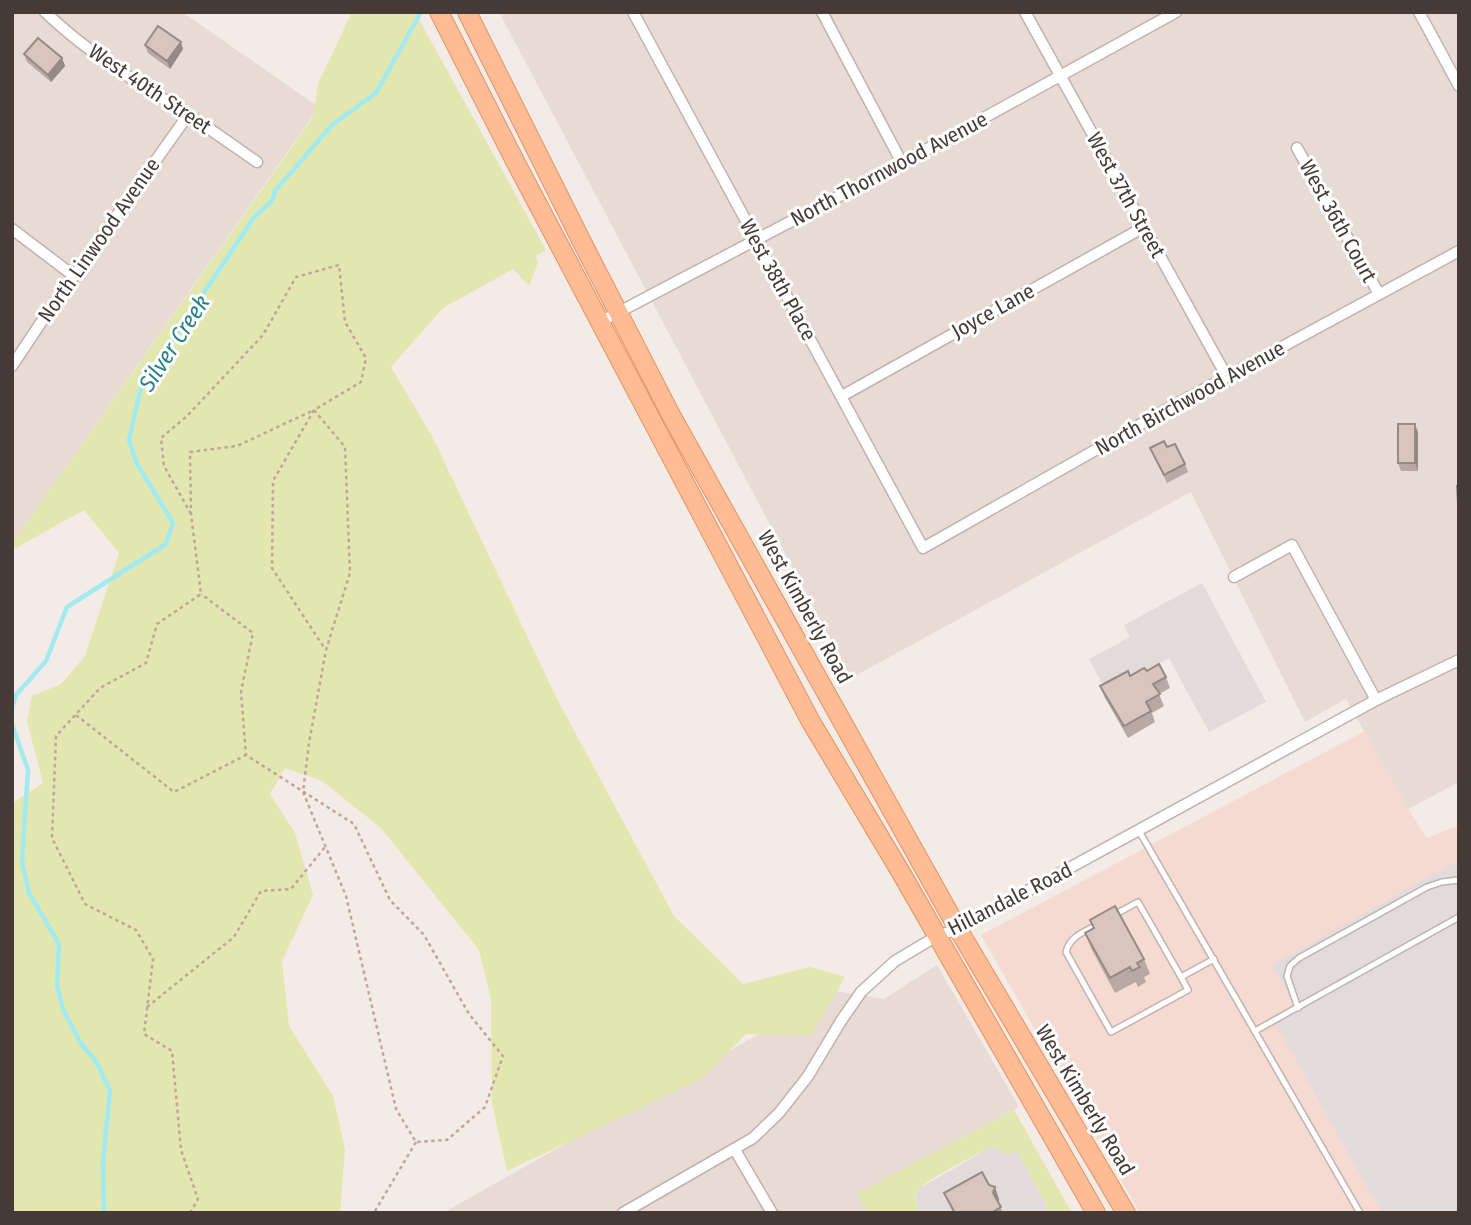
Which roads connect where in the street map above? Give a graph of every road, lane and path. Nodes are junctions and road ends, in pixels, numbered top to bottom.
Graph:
1 (45, 12) edge
2 (467, 12) edge
3 (633, 12) edge
4 (822, 12) edge
5 (1025, 12) edge
6 (1176, 12) edge
7 (1419, 12) edge
8 (441, 15) edge
9 (1060, 76) junction
10 (1459, 86) edge
11 (188, 115) junction
12 (1297, 148) dead end
13 (257, 162) dead end
14 (902, 163) junction
15 (1144, 227) junction
16 (12, 229) edge
17 (756, 240) junction
18 (1459, 251) edge
19 (74, 276) junction
20 (1378, 294) junction
21 (618, 313) junction
22 (600, 322) junction
23 (12, 366) edge
24 (1227, 377) junction
25 (842, 396) junction
26 (314, 410) junction
27 (191, 514) junction
28 (923, 548) joint
29 (1234, 577) dead end
30 (201, 594) junction
31 (326, 650) junction
32 (1459, 660) edge
33 (1376, 700) junction
34 (76, 715) junction
35 (246, 755) junction
36 (303, 792) junction
37 (1139, 831) junction
38 (326, 846) junction
39 (1458, 879) edge
40 (1459, 916) edge
41 (958, 929) junction
42 (937, 936) junction
43 (1214, 960) junction
44 (1181, 977) junction
45 (147, 1007) junction
46 (1298, 1008) junction
47 (1255, 1031) junction
48 (416, 1142) junction
49 (735, 1150) junction
50 (190, 1213) edge
51 (368, 1213) edge
52 (623, 1213) edge
53 (772, 1213) edge
54 (1096, 1213) edge
55 (1126, 1213) edge
56 (1360, 1213) edge

1 - 11 street, West 40th Street
2 - 21 main road, West Kimberly Road
3 - 17 street, West 38th Place
4 - 14 street
5 - 9 street, West 37th Street
6 - 9 street, North Thornwood Avenue
7 - 10 street
8 - 22 main road
9 - 14 street, North Thornwood Avenue
9 - 15 street, West 37th Street
11 - 13 street, West 40th Street
11 - 19 street, North Linwood Avenue
12 - 20 street, West 36th Court
14 - 17 street, North Thornwood Avenue
15 - 24 street, West 37th Street
15 - 25 street, Joyce Lane
16 - 19 street
17 - 21 street, North Thornwood Avenue
17 - 25 street, West 38th Place
18 - 20 street, North Birchwood Avenue
19 - 23 street, North Linwood Avenue
20 - 24 street, North Birchwood Avenue
21 - 22 street, North Thornwood Avenue
21 - 41 main road, West Kimberly Road
22 - 42 main road
24 - 28 street, North Birchwood Avenue
25 - 28 street, West 38th Place
26 - 27 path
26 - 27 path
26 - 31 path
26 - 31 path
27 - 30 path
29 - 33 street
30 - 34 path
30 - 35 path
31 - 36 path
32 - 33 street, Hillandale Road
33 - 37 street, Hillandale Road
34 - 35 path
34 - 45 path
35 - 36 path
36 - 38 path
36 - 48 path
37 - 41 street, Hillandale Road
37 - 43 lane
38 - 45 path
38 - 48 path
39 - 46 lane
40 - 46 lane
41 - 42 street, Hillandale Road
41 - 55 main road, West Kimberly Road
42 - 49 street, Hillandale Road
42 - 54 main road
43 - 44 lane
43 - 47 lane
44 - 44 lane
45 - 50 path
46 - 47 lane
47 - 56 lane
48 - 51 path
49 - 52 street, Hillandale Road
49 - 53 street

